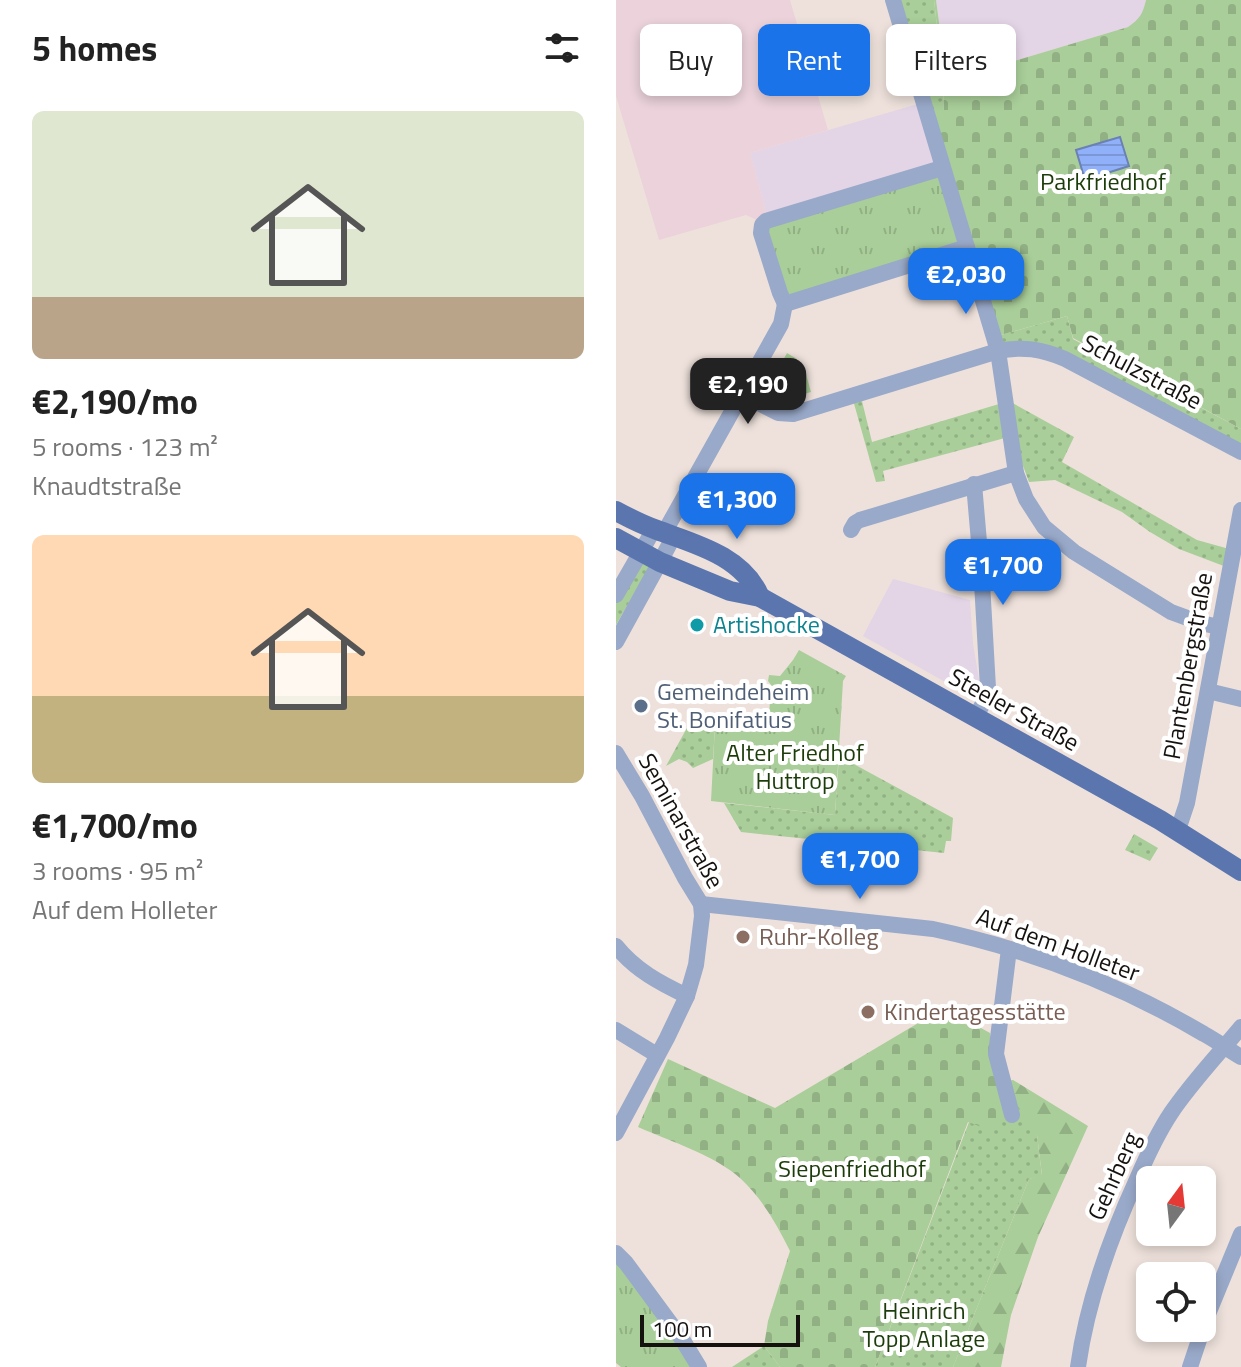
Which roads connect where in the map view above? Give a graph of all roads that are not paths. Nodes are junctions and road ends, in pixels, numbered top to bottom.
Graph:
1 (893, 0) edge
2 (942, 168) junction
3 (967, 247) junction
4 (785, 304) junction
5 (998, 351) junction
6 (743, 395) junction
7 (1241, 452) edge
8 (1016, 473) junction
9 (974, 484) junction
10 (1241, 510) edge
11 (616, 511) edge
12 (851, 530) dead end
13 (663, 532) junction
14 (616, 538) edge
15 (640, 551) junction
16 (660, 562) junction
17 (616, 595) edge
18 (760, 597) junction
19 (1219, 627) junction
20 (616, 642) edge
21 (1208, 691) junction
22 (1241, 699) edge
23 (975, 718) junction
24 (616, 753) edge
25 (1178, 830) junction
26 (1241, 871) edge
27 (701, 904) junction
28 (616, 946) edge
29 (1009, 949) junction
30 (687, 996) junction
31 (1241, 1027) edge
32 (616, 1030) edge
33 (1224, 1047) junction
34 (657, 1055) junction
35 (1241, 1057) edge
36 (1012, 1115) dead end
37 (616, 1133) edge
38 (1241, 1234) edge
39 (616, 1253) edge
40 (699, 1367) edge
41 (1078, 1367) edge
42 (1190, 1367) edge

1 - 2 street
2 - 3 street
2 - 4 street
3 - 4 street
3 - 5 street
4 - 6 street
5 - 6 street, Schulzstraße
5 - 7 street, Schulzstraße
5 - 8 street
6 - 13 street
8 - 9 street
8 - 19 street
9 - 12 street
9 - 23 street
10 - 19 street, Plantenbergstraße
11 - 13 main road, Steeler Straße
13 - 15 street
13 - 16 street
13 - 18 main road, Steeler Straße
14 - 15 main road, Steeler Straße
15 - 16 main road, Steeler Straße
15 - 17 street
16 - 18 main road, Steeler Straße
16 - 20 street
18 - 23 main road, Steeler Straße
19 - 21 street, Plantenbergstraße
21 - 22 street
21 - 25 street, Plantenbergstraße
23 - 25 main road, Steeler Straße
24 - 27 street, Seminarstraße
25 - 26 main road, Steeler Straße
27 - 29 street, Auf dem Holleter
27 - 30 street, Seminarstraße
28 - 30 street
29 - 33 street, Auf dem Holleter
29 - 36 street
30 - 34 street, Seminarstraße
31 - 33 street, Gehrberg
32 - 34 street
33 - 35 street, Auf dem Holleter
33 - 41 street, Gehrberg
34 - 37 street, Seminarstraße
38 - 42 street
39 - 40 street

